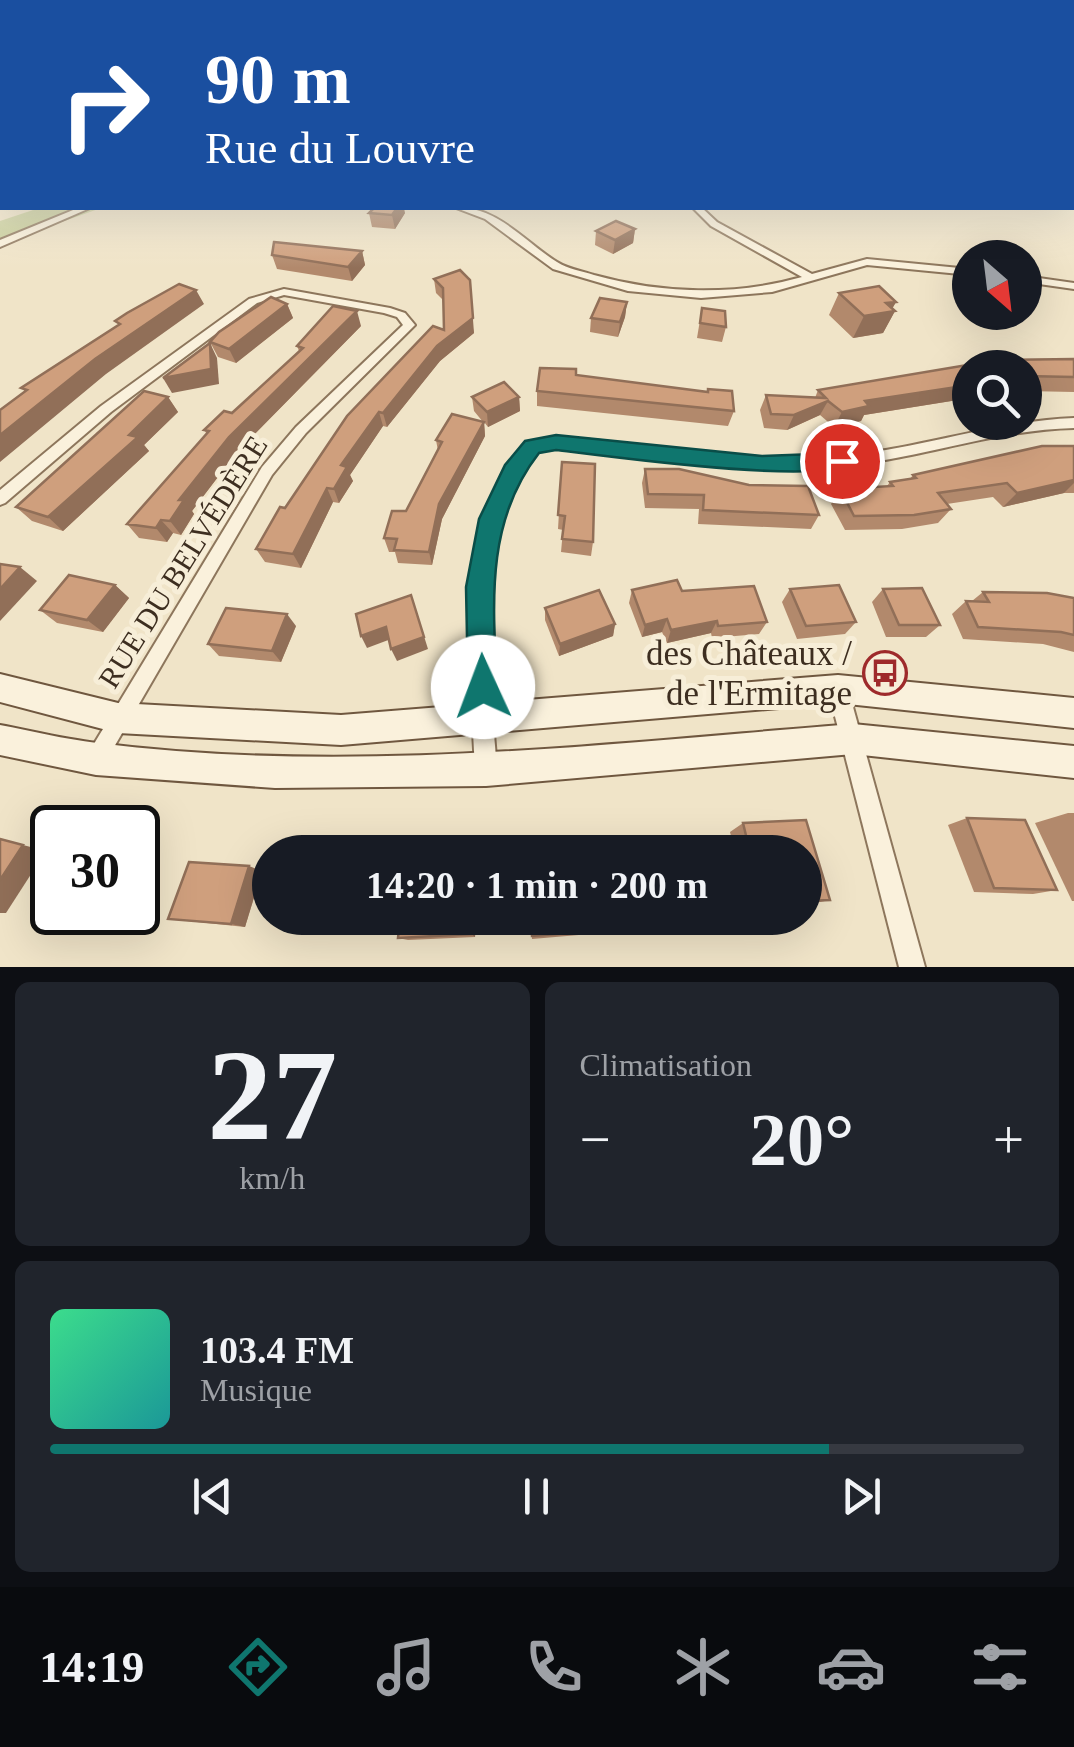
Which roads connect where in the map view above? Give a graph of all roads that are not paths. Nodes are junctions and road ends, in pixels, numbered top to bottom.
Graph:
1 (79, 210) edge
2 (467, 210) edge
3 (698, 210) edge
4 (0, 244) edge
5 (952, 270) edge
6 (810, 276) junction
7 (1042, 281) edge
8 (1074, 286) edge
9 (1074, 422) edge
10 (0, 499) edge
11 (0, 688) edge
12 (838, 689) junction
13 (1074, 712) edge
14 (118, 718) junction
15 (484, 720) junction
16 (853, 739) junction
17 (0, 740) edge
18 (96, 759) junction
19 (1074, 762) edge
20 (486, 770) junction
21 (912, 967) edge

1 - 4 street
2 - 6 street
3 - 6 street
5 - 6 street
7 - 8 street
9 - 15 street
10 - 14 street, RUE DU BELVÉDÈRE
11 - 14 street
12 - 13 street
12 - 15 street
12 - 16 street
14 - 15 street
14 - 18 street, RUE DU BELVÉDÈRE
15 - 20 street
16 - 19 street
16 - 20 street
16 - 21 street
17 - 18 street
18 - 20 street

